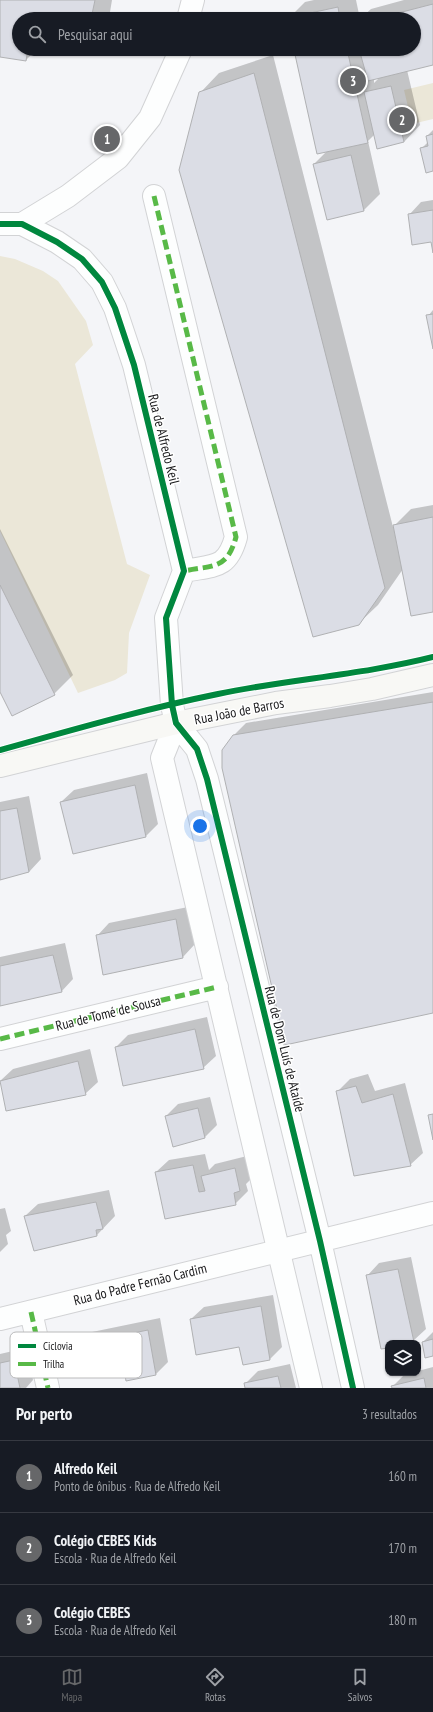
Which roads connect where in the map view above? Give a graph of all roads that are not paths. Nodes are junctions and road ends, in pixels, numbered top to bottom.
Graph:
1 (193, 0) edge
2 (190, 12) edge
3 (178, 56) edge
4 (154, 196) dead end
5 (0, 224) edge
6 (22, 224) junction
7 (184, 571) junction
8 (433, 676) edge
9 (176, 723) junction
10 (0, 766) edge
11 (217, 986) junction
12 (0, 1039) edge
13 (433, 1213) edge
14 (320, 1241) junction
15 (280, 1250) junction
16 (31, 1312) junction
17 (0, 1319) edge
18 (35, 1332) edge
19 (46, 1378) edge
20 (48, 1388) edge
21 (311, 1388) edge
22 (353, 1388) edge

1 - 2 street
3 - 6 street
4 - 7 street
5 - 6 street, Rua de Alfredo Keil
6 - 7 street, Rua de Alfredo Keil
7 - 9 street
8 - 9 street, Rua João de Barros
9 - 10 street, Rua João de Barros
9 - 11 street
9 - 14 street, Rua de Dom Luís de Ataíde
11 - 12 street, Rua de Tomé de Sousa
11 - 15 street
13 - 14 street
14 - 15 street
14 - 22 street, Rua de Dom Luís de Ataíde
15 - 16 street, Rua do Padre Fernão Cardim
15 - 21 street
16 - 17 street, Rua do Padre Fernão Cardim
16 - 18 street
19 - 20 street

